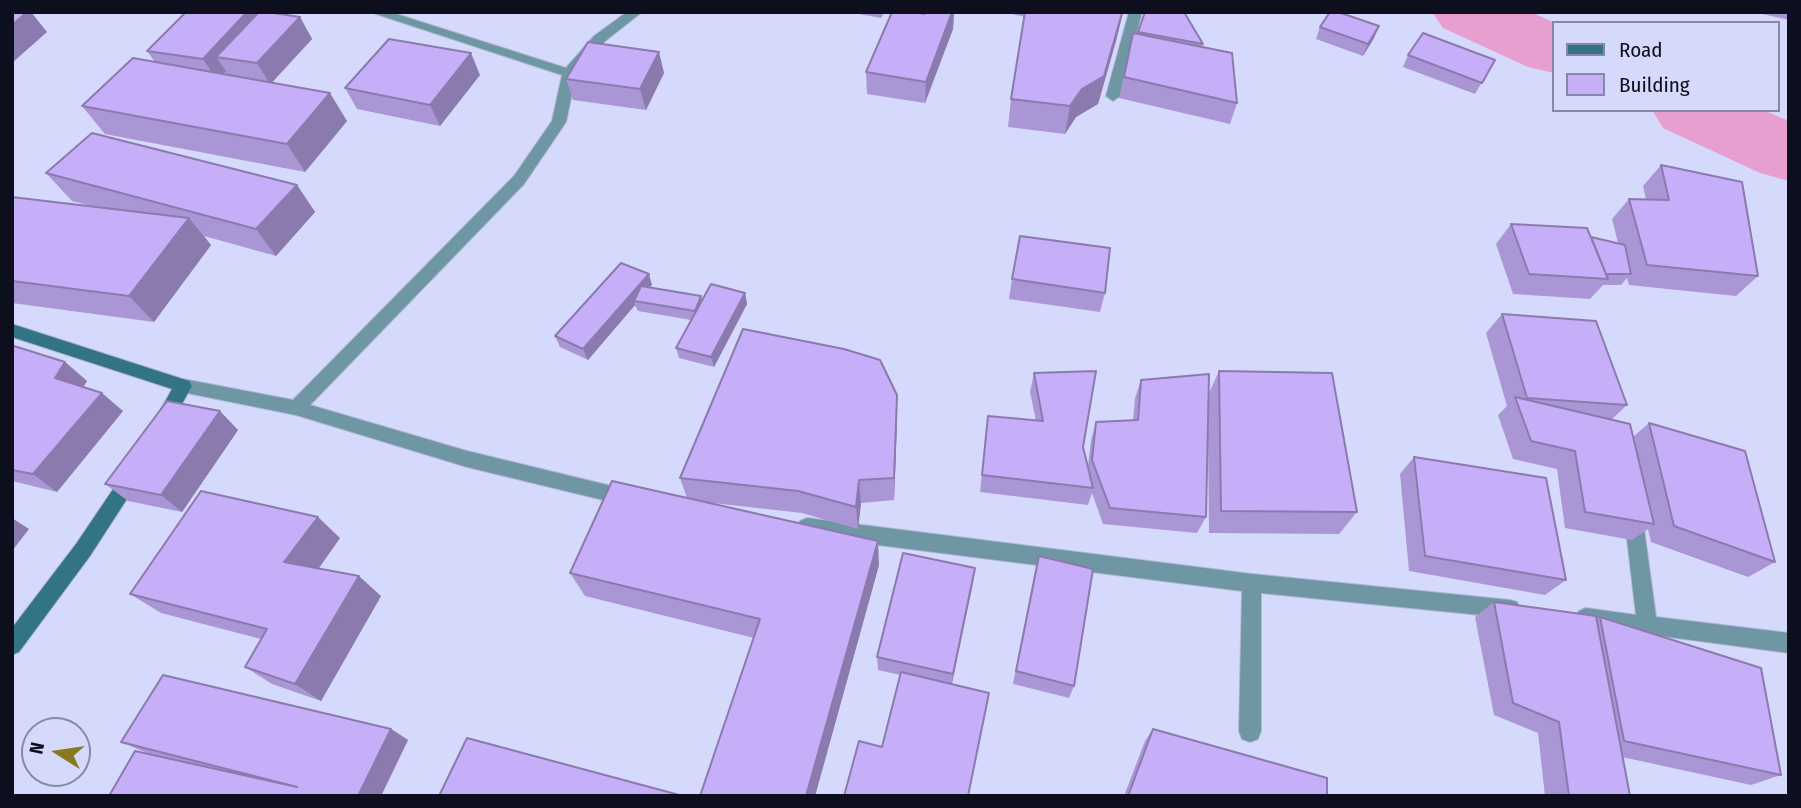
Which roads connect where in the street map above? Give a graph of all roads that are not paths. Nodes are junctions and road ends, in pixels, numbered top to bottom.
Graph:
1 (376, 12) edge
2 (636, 12) edge
3 (1136, 12) edge
4 (569, 73) junction
5 (1113, 96) dead end
6 (12, 330) edge
7 (184, 386) junction
8 (296, 408) junction
9 (151, 442) edge
10 (138, 465) edge
11 (1630, 491) edge
12 (653, 502) edge
13 (784, 524) edge
14 (1252, 583) junction
15 (1531, 611) edge
16 (1570, 616) edge
17 (1647, 625) junction
18 (1789, 643) edge
19 (12, 645) edge
20 (1250, 731) dead end

1 - 4 street
2 - 4 street
3 - 5 street
4 - 8 street
6 - 7 street
7 - 8 street
7 - 9 street
8 - 12 street
10 - 19 street
11 - 17 street
13 - 14 street
14 - 15 street
14 - 20 street
16 - 17 street
17 - 18 street

